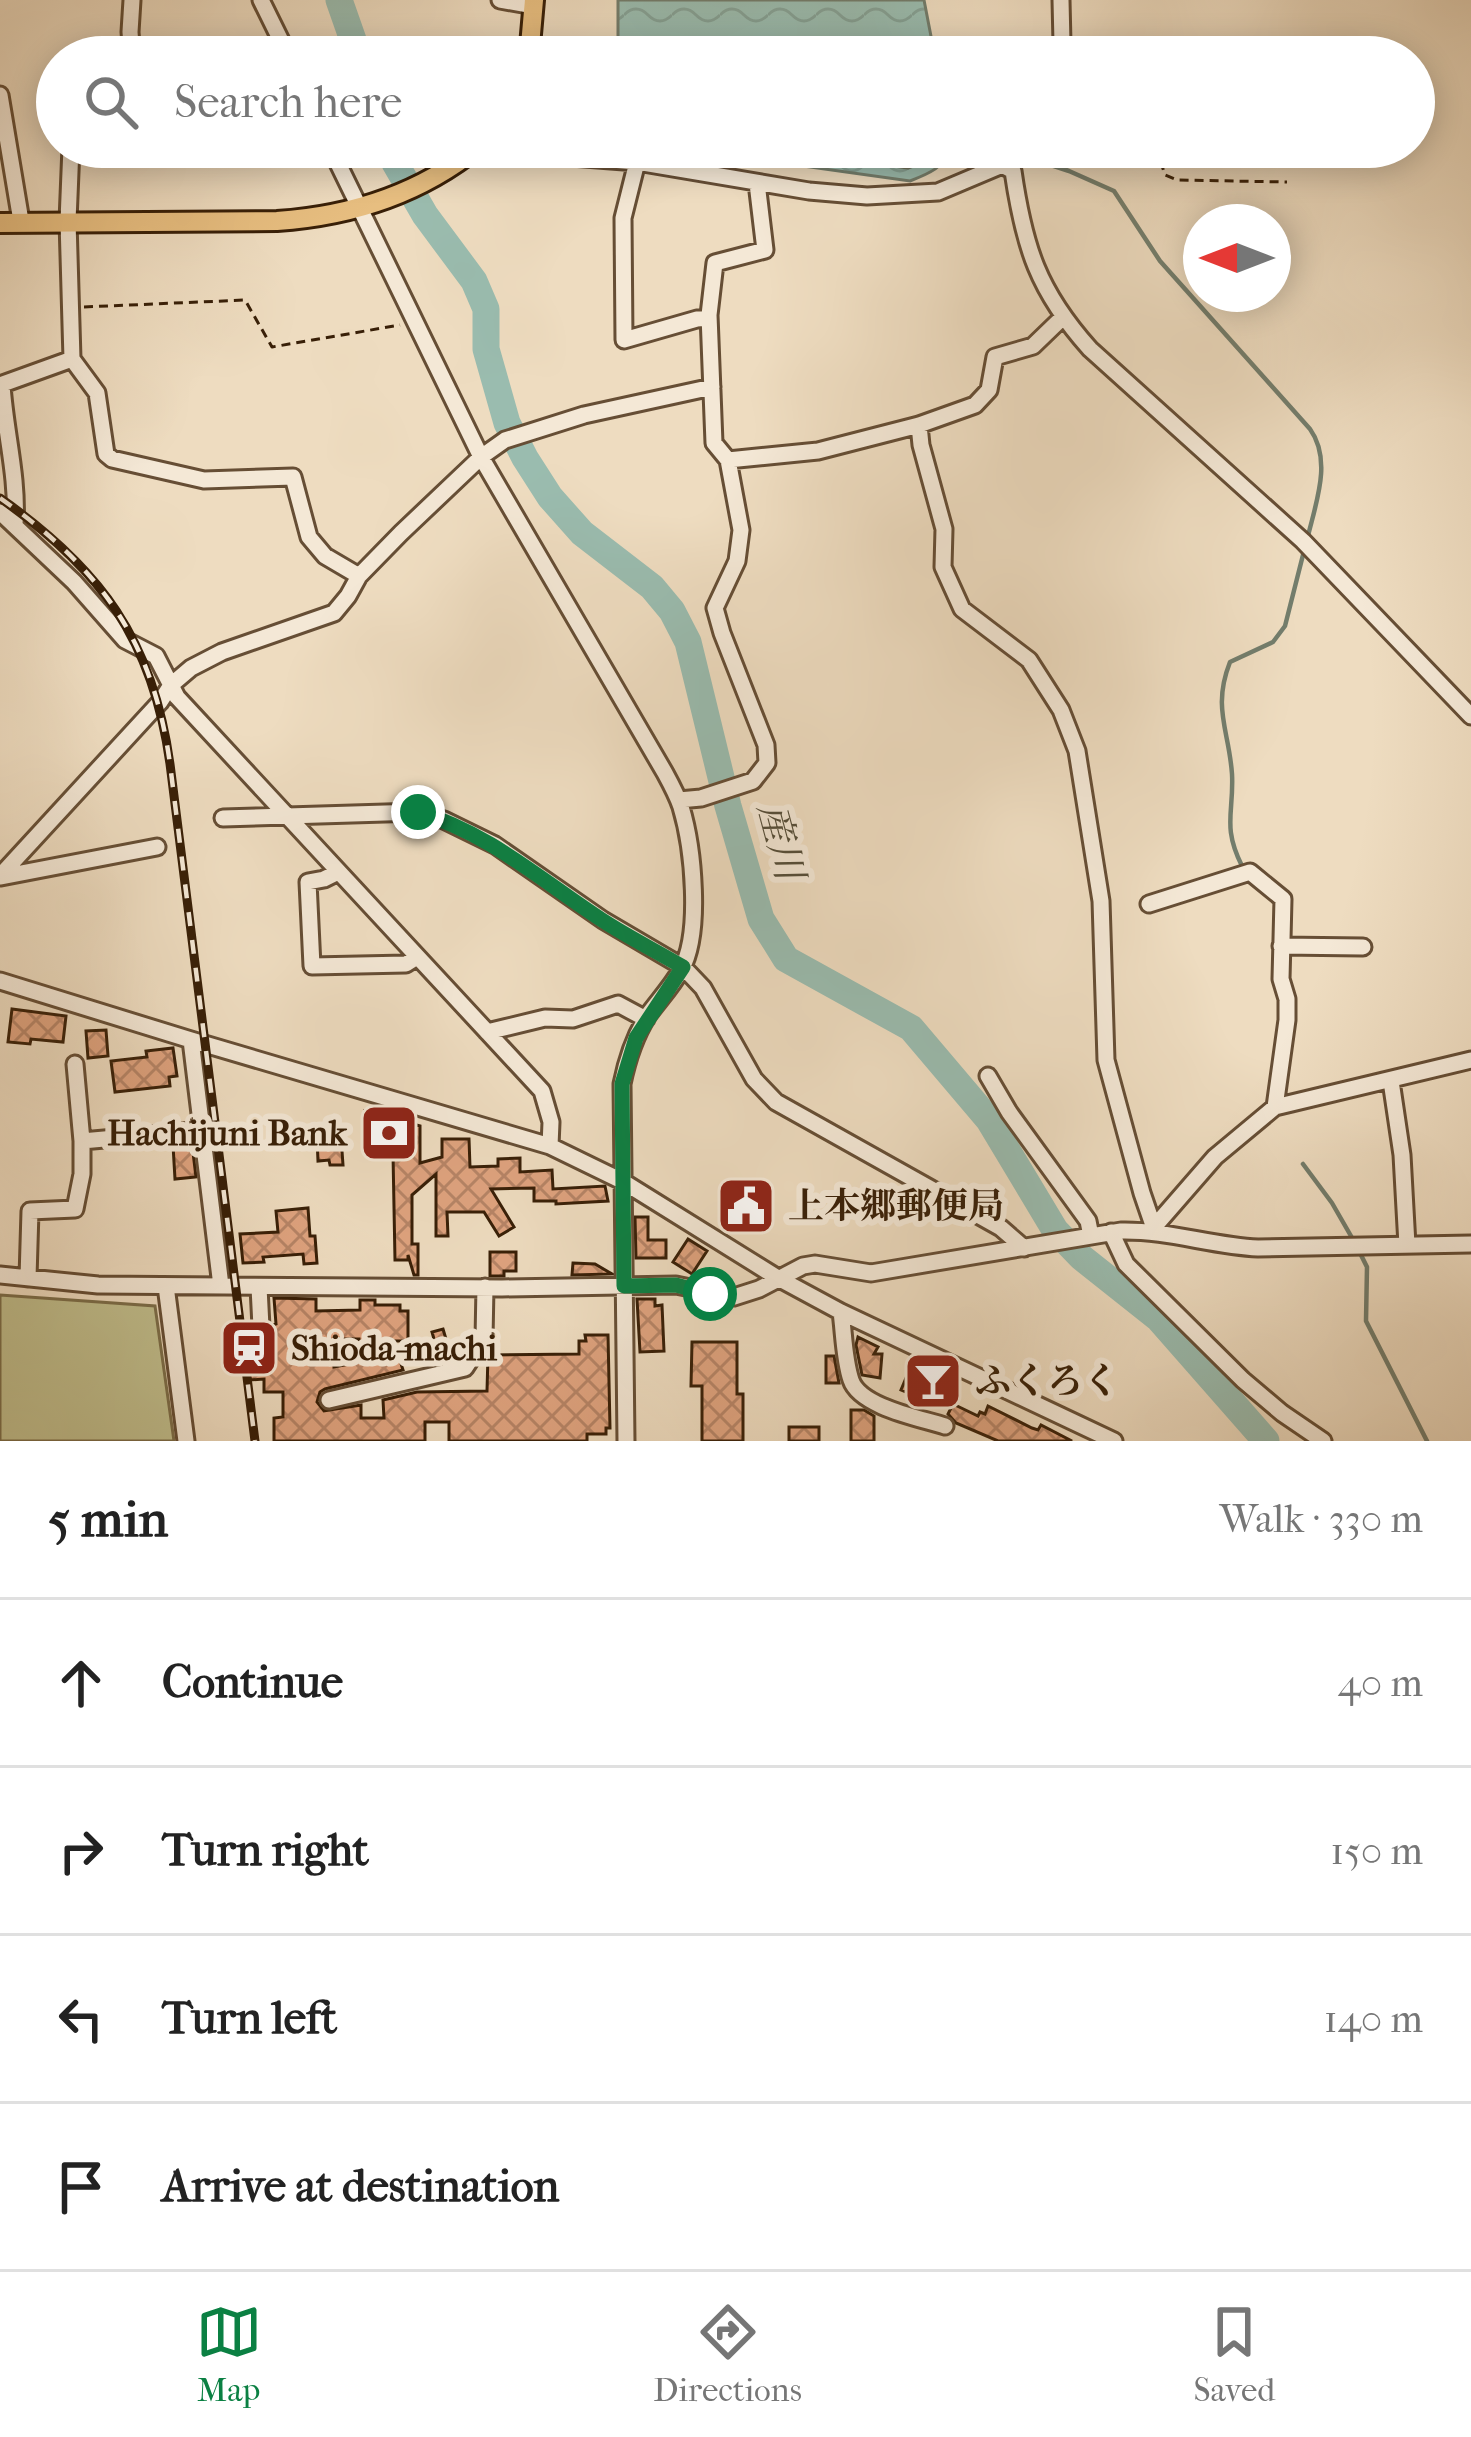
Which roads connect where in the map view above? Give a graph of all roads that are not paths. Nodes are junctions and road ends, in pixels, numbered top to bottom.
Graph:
1 (132, 0) edge
2 (261, 0) edge
3 (500, 0) edge
4 (1061, 0) edge
5 (534, 3) edge
6 (130, 36) edge
7 (279, 36) edge
8 (531, 36) edge
9 (1062, 36) edge
10 (0, 95) edge
11 (70, 168) edge
12 (338, 168) edge
13 (450, 168) edge
14 (635, 168) edge
15 (675, 168) edge
16 (995, 168) edge
17 (1008, 168) edge
18 (757, 183) junction
19 (362, 208) junction
20 (21, 221) junction
21 (68, 221) junction
22 (0, 223) edge
23 (710, 318) junction
24 (1062, 318) junction
25 (72, 359) junction
26 (1, 385) edge
27 (712, 387) junction
28 (919, 425) junction
29 (481, 458) junction
30 (728, 460) junction
31 (0, 512) edge
32 (15, 524) junction
33 (359, 576) junction
34 (172, 685) junction
35 (1471, 716) edge
36 (680, 800) junction
37 (285, 815) junction
38 (224, 818) dead end
39 (157, 847) dead end
40 (338, 872) junction
41 (0, 877) edge
42 (1149, 904) dead end
43 (1281, 946) junction
44 (1363, 947) dead end
45 (417, 957) junction
46 (683, 967) junction
47 (0, 981) edge
48 (646, 1019) junction
49 (487, 1032) junction
50 (190, 1040) junction
51 (1471, 1060) edge
52 (75, 1064) dead end
53 (988, 1076) dead end
54 (1391, 1081) junction
55 (1275, 1107) junction
56 (203, 1130) junction
57 (82, 1141) junction
58 (550, 1145) junction
59 (622, 1181) junction
60 (1155, 1229) junction
61 (1112, 1232) junction
62 (1089, 1236) junction
63 (1471, 1244) edge
64 (1407, 1246) junction
65 (1029, 1247) junction
66 (0, 1274) edge
67 (28, 1277) junction
68 (778, 1277) junction
69 (166, 1286) junction
70 (221, 1286) junction
71 (624, 1286) junction
72 (259, 1287) junction
73 (484, 1287) junction
74 (841, 1312) junction
75 (261, 1327) dead end
76 (329, 1400) dead end
77 (945, 1426) dead end
78 (186, 1441) edge
79 (626, 1441) edge
80 (1114, 1441) edge
81 (1323, 1441) edge

1 - 6 street
2 - 7 street
3 - 5 street
4 - 9 street
5 - 8 main road
10 - 20 street
11 - 21 street
12 - 19 street
13 - 19 main road
14 - 23 street
15 - 18 street
16 - 18 street
17 - 24 street
18 - 23 street
19 - 21 main road
19 - 29 street
20 - 21 main road
20 - 22 main road
21 - 25 street
23 - 27 street
24 - 28 street
24 - 35 street
25 - 26 street
25 - 33 street
26 - 32 street
27 - 29 street
27 - 30 street
28 - 30 street
28 - 60 street
29 - 33 street
29 - 36 street
30 - 36 street
31 - 32 street
32 - 34 street
33 - 34 street
34 - 37 street
34 - 41 street
36 - 46 street
37 - 38 street
37 - 40 street
37 - 46 street
39 - 41 street
40 - 45 street
40 - 45 street
42 - 43 street
43 - 44 street
43 - 55 street
45 - 49 street
46 - 48 street
46 - 65 street
47 - 50 street
48 - 49 street
48 - 59 street
49 - 58 street
50 - 56 street
50 - 58 street
51 - 54 street
52 - 57 street
53 - 62 street
54 - 55 street
54 - 64 street
55 - 60 street
56 - 57 street
56 - 70 street
57 - 67 street
58 - 59 street
59 - 68 street
59 - 71 street
60 - 61 street
60 - 64 street
61 - 62 street
61 - 81 street
62 - 65 street
63 - 64 street
65 - 68 street
66 - 67 street
67 - 69 street
68 - 71 street
68 - 74 street
69 - 70 street
69 - 78 street
70 - 72 street
71 - 73 street
71 - 79 street
72 - 73 street
72 - 75 street
73 - 76 street
74 - 77 street
74 - 80 street

